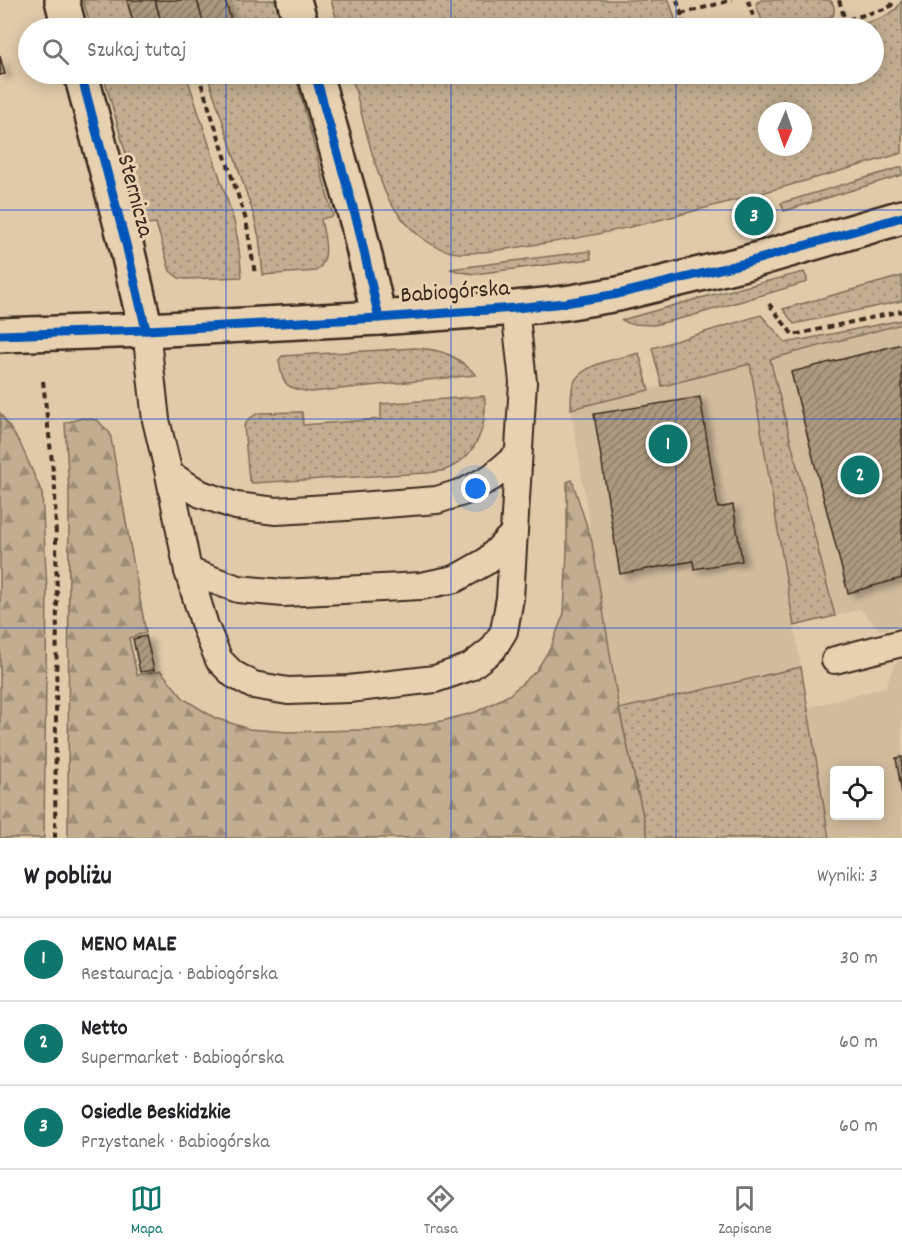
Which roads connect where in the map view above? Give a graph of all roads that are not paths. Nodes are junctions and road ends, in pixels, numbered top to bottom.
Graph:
1 (62, 0) edge
2 (294, 0) edge
3 (66, 18) edge
4 (299, 18) edge
5 (84, 84) edge
6 (318, 84) edge
7 (902, 217) edge
8 (514, 308) junction
9 (378, 318) junction
10 (146, 330) junction
11 (0, 335) edge
12 (518, 455) junction
13 (169, 474) junction
14 (513, 534) junction
15 (188, 571) junction
16 (902, 643) edge
17 (835, 660) dead end

1 - 3 street
2 - 4 street
5 - 10 street, Sternicza
6 - 9 street
7 - 8 street, Babiogórska
8 - 9 street, Babiogórska
8 - 12 lane
9 - 10 street, Babiogórska
10 - 11 street, Babiogórska
10 - 13 lane
12 - 13 lane
12 - 14 lane
13 - 15 lane
14 - 15 lane
14 - 15 lane
16 - 17 lane

